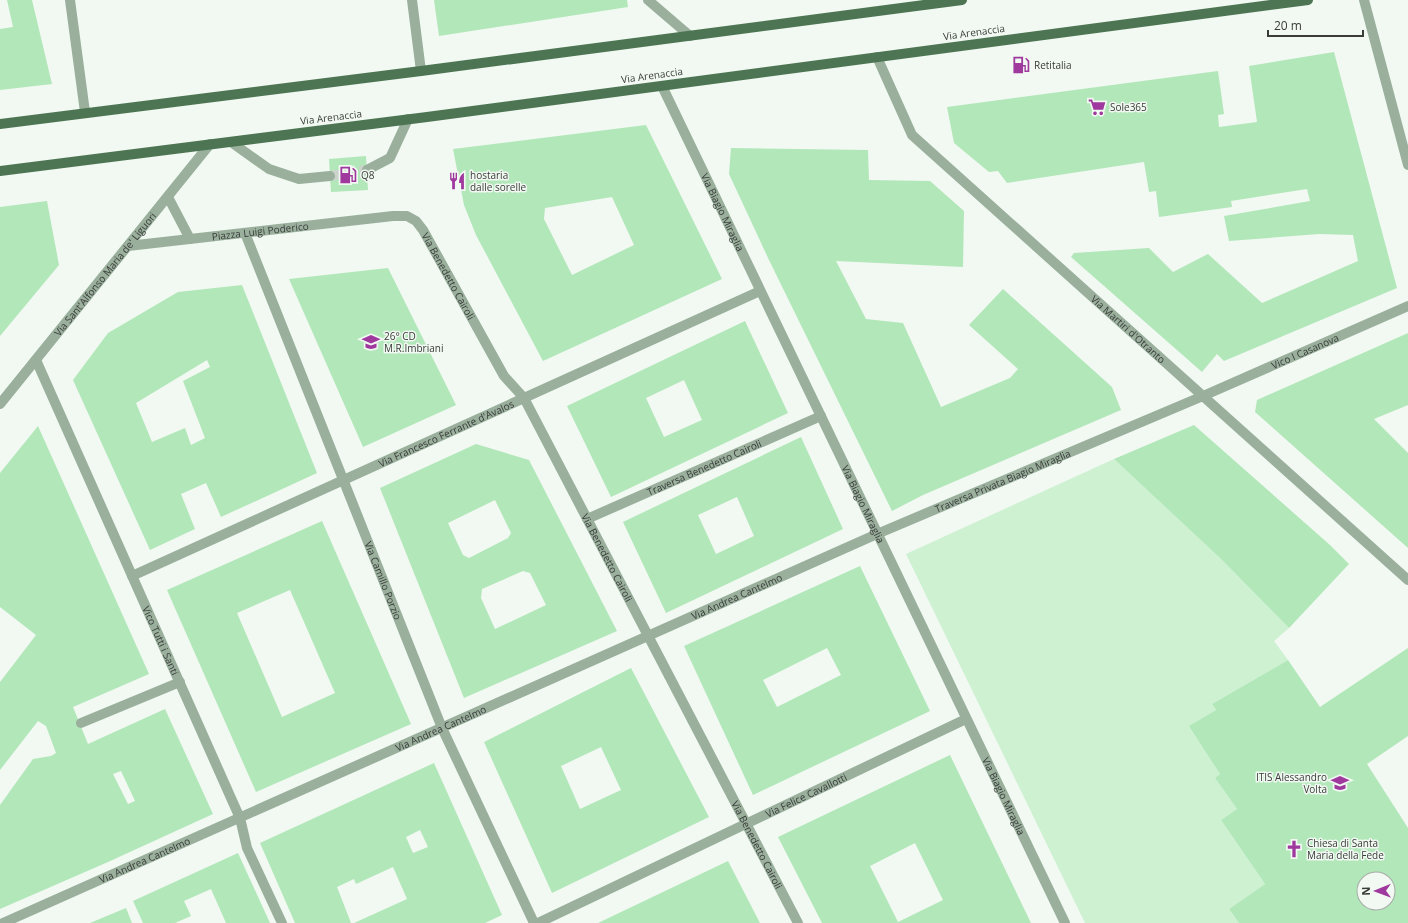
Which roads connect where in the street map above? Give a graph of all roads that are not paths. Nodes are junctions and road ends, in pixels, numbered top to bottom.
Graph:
1 (70, 0) edge
2 (412, 0) edge
3 (648, 0) edge
4 (962, 0) edge
5 (1308, 0) edge
6 (1364, 0) edge
7 (690, 36) junction
8 (877, 57) junction
9 (421, 71) junction
10 (662, 86) junction
11 (85, 112) junction
12 (408, 119) junction
13 (0, 124) edge
14 (231, 142) junction
15 (210, 144) junction
16 (1408, 166) edge
17 (367, 170) tunnel mouth
18 (0, 171) edge
19 (330, 176) tunnel mouth
20 (168, 197) junction
21 (393, 216) joint
22 (245, 233) junction
23 (190, 239) junction
24 (128, 246) junction
25 (760, 291) junction
26 (1408, 306) edge
27 (36, 360) junction
28 (1203, 396) junction
29 (524, 398) junction
30 (0, 404) edge
31 (821, 416) junction
32 (1128, 427) joint
33 (344, 480) junction
34 (587, 519) junction
35 (877, 534) junction
36 (132, 576) junction
37 (1408, 580) edge
38 (648, 636) junction
39 (180, 682) junction
40 (966, 719) junction
41 (81, 723) dead end
42 (442, 728) junction
43 (240, 818) junction
44 (746, 824) junction
45 (3, 923) edge
46 (282, 923) edge
47 (534, 923) edge
48 (538, 923) edge
49 (798, 923) edge
50 (1065, 923) edge

1 - 11 street
2 - 9 street
3 - 7 street
4 - 7 main road
5 - 8 main road, Via Arenaccia
6 - 16 street
7 - 9 main road
8 - 10 main road, Via Arenaccia
8 - 28 street, Via Martiri d'Otranto
9 - 11 main road
10 - 12 main road, Via Arenaccia
10 - 25 street, Via Biagio Miraglia
11 - 13 main road
12 - 14 main road, Via Arenaccia
12 - 17 street
14 - 15 main road, Via Arenaccia
14 - 19 street
15 - 18 main road, Via Arenaccia
15 - 20 street, Via Sant'Alfonso Maria de' Liguori
20 - 23 street
20 - 24 street, Via Sant'Alfonso Maria de' Liguori
21 - 22 street, Piazza Luigi Poderico
21 - 29 street, Via Benedetto Cairoli
22 - 23 street, Piazza Luigi Poderico
22 - 33 street, Via Camillo Porzio
23 - 24 street, Piazza Luigi Poderico
24 - 27 street, Via Sant'Alfonso Maria de' Liguori
25 - 29 street, Via Francesco Ferrante d'Avalos
25 - 31 street, Via Biagio Miraglia
26 - 28 street, Vico I Casanova
27 - 30 street, Via Sant'Alfonso Maria de' Liguori
27 - 36 street, Vico Tutti i Santi
28 - 32 street, Vico I Casanova
28 - 37 street, Via Martiri d'Otranto
29 - 33 street, Via Francesco Ferrante d'Avalos
29 - 34 street, Via Benedetto Cairoli
31 - 34 street, Traversa Benedetto Cairoli
31 - 35 street, Via Biagio Miraglia
32 - 35 street, Traversa Privata Biagio Miraglia
33 - 36 street, Via Francesco Ferrante d'Avalos
33 - 42 street, Via Camillo Porzio
34 - 38 street, Via Benedetto Cairoli
35 - 38 street, Via Andrea Cantelmo
35 - 40 street, Via Biagio Miraglia
36 - 39 street, Vico Tutti i Santi
38 - 42 street, Via Andrea Cantelmo
38 - 44 street, Via Benedetto Cairoli
39 - 41 street
39 - 43 street, Vico Tutti i Santi
40 - 44 street, Via Felice Cavallotti
40 - 50 street, Via Biagio Miraglia
42 - 43 street, Via Andrea Cantelmo
42 - 47 street, Via Camillo Porzio
43 - 45 street, Via Andrea Cantelmo
43 - 46 street, Vico Tutti i Santi
44 - 48 street, Via Felice Cavallotti
44 - 49 street, Via Benedetto Cairoli

